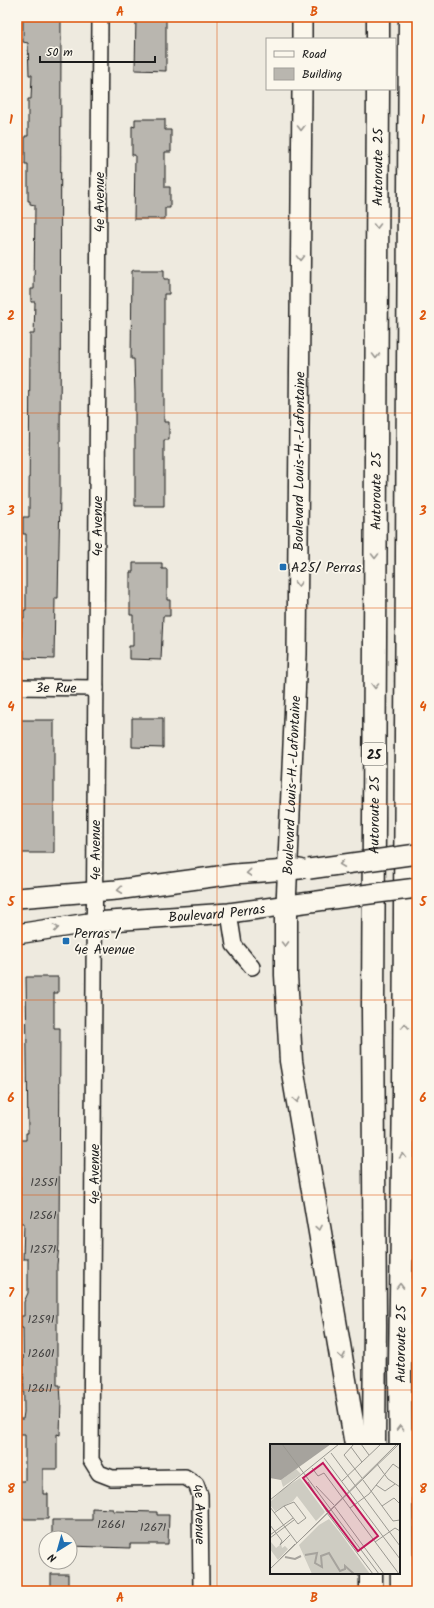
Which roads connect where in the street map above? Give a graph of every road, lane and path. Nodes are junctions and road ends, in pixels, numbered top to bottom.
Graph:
1 (100, 17) edge
2 (302, 17) edge
3 (378, 17) edge
4 (410, 17) edge
5 (302, 38) edge
6 (378, 38) edge
7 (302, 90) edge
8 (378, 90) edge
9 (17, 687) edge
10 (96, 688) junction
11 (417, 854) edge
12 (288, 870) junction
13 (417, 888) edge
14 (94, 891) junction
15 (17, 898) edge
16 (295, 904) junction
17 (229, 913) junction
18 (95, 922) junction
19 (17, 934) edge
20 (252, 967) dead end
21 (417, 1439) edge
22 (356, 1444) edge
23 (374, 1444) edge
24 (402, 1551) junction
25 (370, 1574) edge
26 (201, 1591) edge
27 (371, 1591) edge
28 (402, 1591) edge

1 - 10 street, 4e Avenue
2 - 5 main road
3 - 6 highway
24 -> 4 highway, Autoroute 25 / 25
7 -> 12 main road, Boulevard Louis-H.-Lafontaine
8 -> 23 highway, Autoroute 25 / 25
9 - 10 street, 3e Rue
10 - 14 street, 4e Avenue
11 -> 12 main road, bridge
12 -> 14 main road
12 - 16 main road, Boulevard Louis-H.-Lafontaine
13 - 16 main road, Boulevard Perras, bridge
14 - 15 main road
14 - 18 street, 4e Avenue
16 - 17 main road, Boulevard Perras
16 -> 22 highway
17 - 18 main road, Boulevard Perras
17 - 20 street
19 -> 18 main road, Boulevard Perras
18 - 26 street, 4e Avenue
21 - 24 highway
24 - 28 highway, Autoroute 25 / 25
25 - 27 highway

